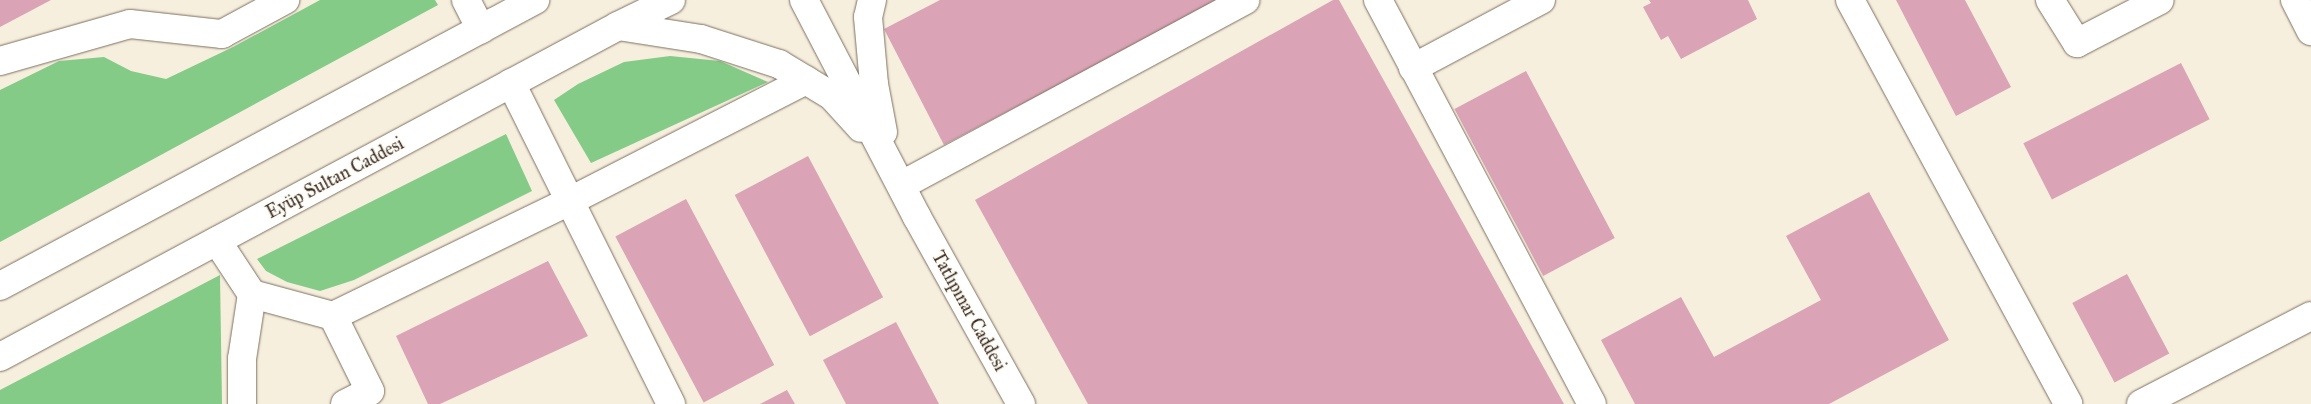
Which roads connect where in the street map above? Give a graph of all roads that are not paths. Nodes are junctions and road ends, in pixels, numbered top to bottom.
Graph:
1 (285, 0) edge
2 (466, 0) edge
3 (535, 0) edge
4 (671, 0) edge
5 (804, 0) edge
6 (872, 0) edge
7 (1245, 0) edge
8 (1378, 0) edge
9 (1541, 0) edge
10 (1850, 0) edge
11 (2050, 0) edge
12 (2160, 0) edge
13 (2295, 0) edge
14 (618, 26) junction
15 (481, 28) junction
16 (2311, 32) edge
17 (0, 61) edge
18 (1413, 68) junction
19 (806, 80) junction
20 (511, 83) junction
21 (887, 156) junction
22 (902, 185) junction
23 (570, 201) junction
24 (217, 241) junction
25 (0, 286) edge
26 (252, 294) junction
27 (333, 316) junction
28 (2311, 316) edge
29 (0, 357) edge
30 (242, 404) edge
31 (345, 404) edge
32 (671, 404) edge
33 (1022, 404) edge
34 (1592, 404) edge
35 (2068, 404) edge
36 (2142, 404) edge

1 - 17 street
2 - 15 street
3 - 15 street
4 - 14 street, Eyüp Sultan Caddesi
5 - 21 street
6 - 21 street
7 - 22 street
8 - 18 street
9 - 18 street
10 - 35 street
11 - 12 street
13 - 16 street
14 - 19 street
14 - 20 street, Eyüp Sultan Caddesi
15 - 25 street
18 - 34 street
19 - 21 street
19 - 23 street
20 - 23 street
20 - 24 street, Eyüp Sultan Caddesi
21 - 22 street, Tatlıpınar Caddesi
22 - 33 street, Tatlıpınar Caddesi
23 - 27 street
23 - 32 street
24 - 26 street
24 - 29 street, Eyüp Sultan Caddesi
26 - 27 street
26 - 30 street
27 - 31 street
28 - 36 street

